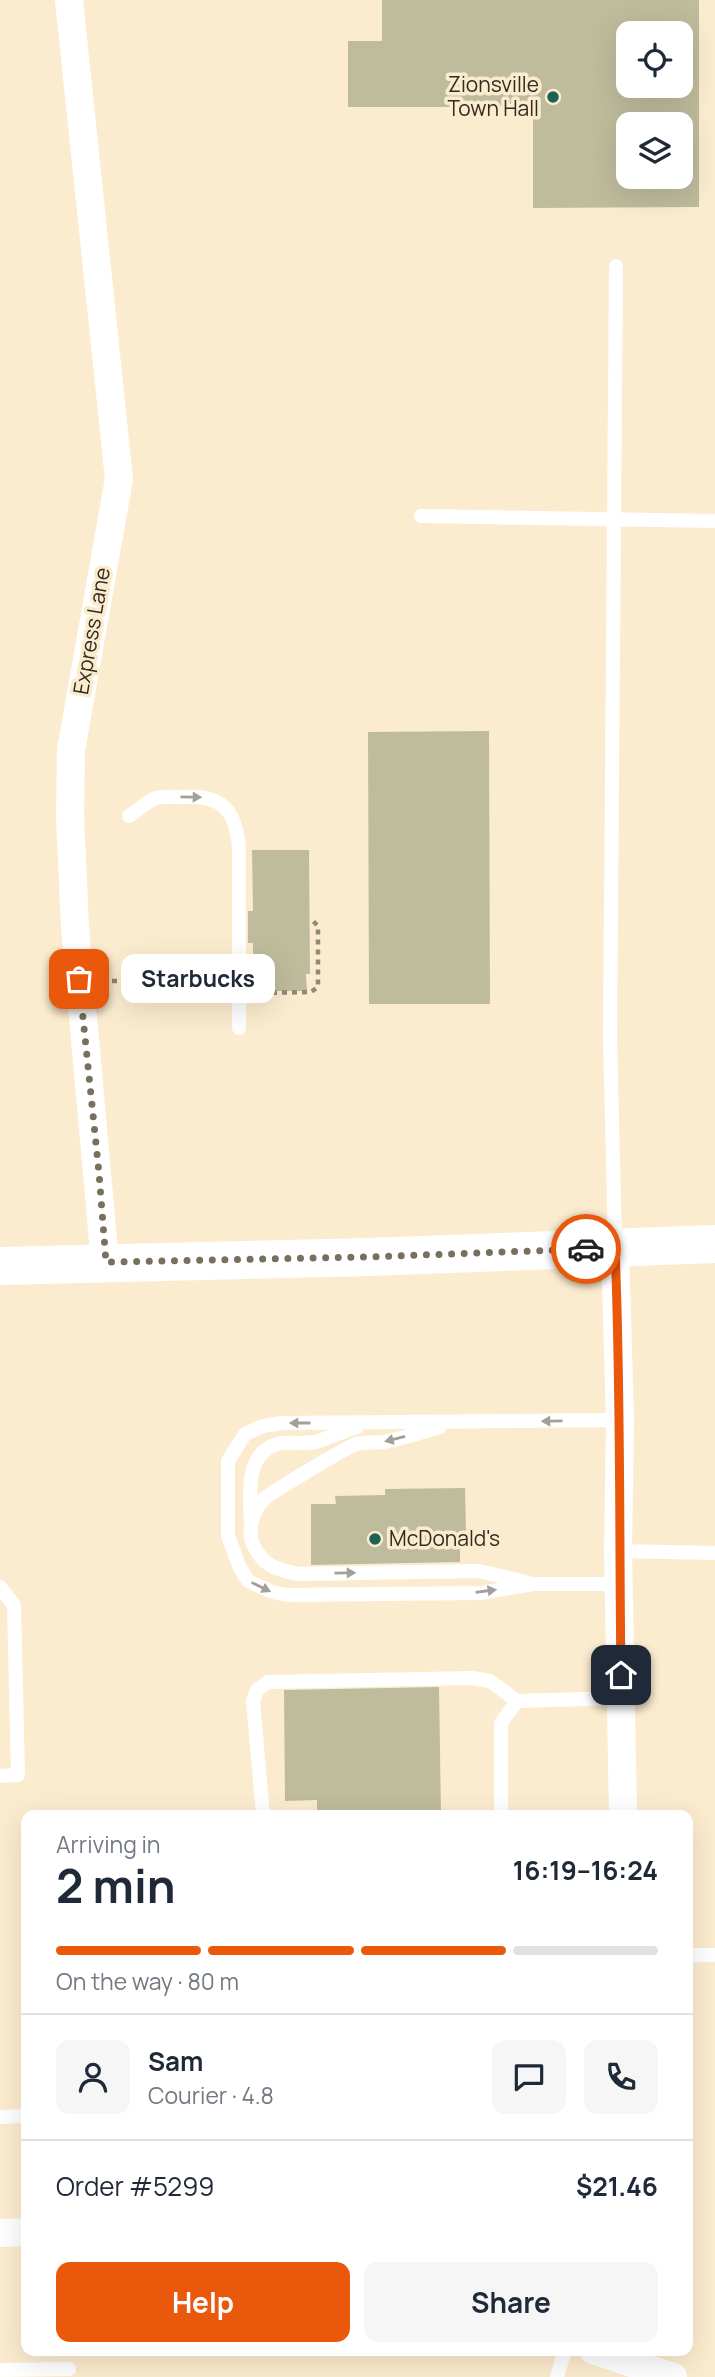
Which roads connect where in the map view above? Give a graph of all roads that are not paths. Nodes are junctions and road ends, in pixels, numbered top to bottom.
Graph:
1 (69, 0) edge
2 (616, 266) dead end
3 (421, 516) dead end
4 (615, 520) junction
5 (715, 521) edge
6 (129, 817) dead end
7 (239, 1028) dead end
8 (715, 1244) edge
9 (615, 1248) junction
10 (106, 1262) junction
11 (0, 1266) edge
12 (620, 1420) junction
13 (462, 1422) junction
14 (372, 1423) junction
15 (251, 1528) junction
16 (618, 1551) junction
17 (715, 1553) edge
18 (533, 1584) junction
19 (619, 1584) junction
20 (0, 1587) edge
21 (621, 1698) junction
22 (517, 1701) junction
23 (0, 1776) edge
24 (262, 1810) edge
25 (501, 1810) edge
26 (623, 1810) edge
27 (693, 1955) edge
28 (715, 1955) edge
29 (21, 2116) edge
30 (0, 2117) edge
31 (21, 2232) edge
32 (0, 2233) edge
33 (563, 2356) edge
34 (611, 2356) edge
35 (69, 2369) dead end
36 (0, 2370) edge
37 (557, 2377) edge
38 (673, 2377) edge

1 - 10 street, Express Lane
2 - 4 lane
3 - 4 lane
4 - 5 lane
4 - 9 lane
6 -> 7 lane
8 - 9 main road
9 - 10 main road
9 - 12 street
10 - 11 main road
12 -> 13 lane
12 - 16 street
13 - 14 lane
13 -> 15 lane
14 - 15 lane
14 -> 18 lane
15 -> 18 lane
16 - 17 lane
16 - 19 street
18 - 19 lane
19 - 21 street
20 - 23 lane
21 - 22 lane
21 - 26 street
22 - 24 lane
22 - 25 lane
27 - 28 lane
29 - 30 lane
31 - 32 street
33 - 37 lane
34 - 38 street
35 - 36 lane

